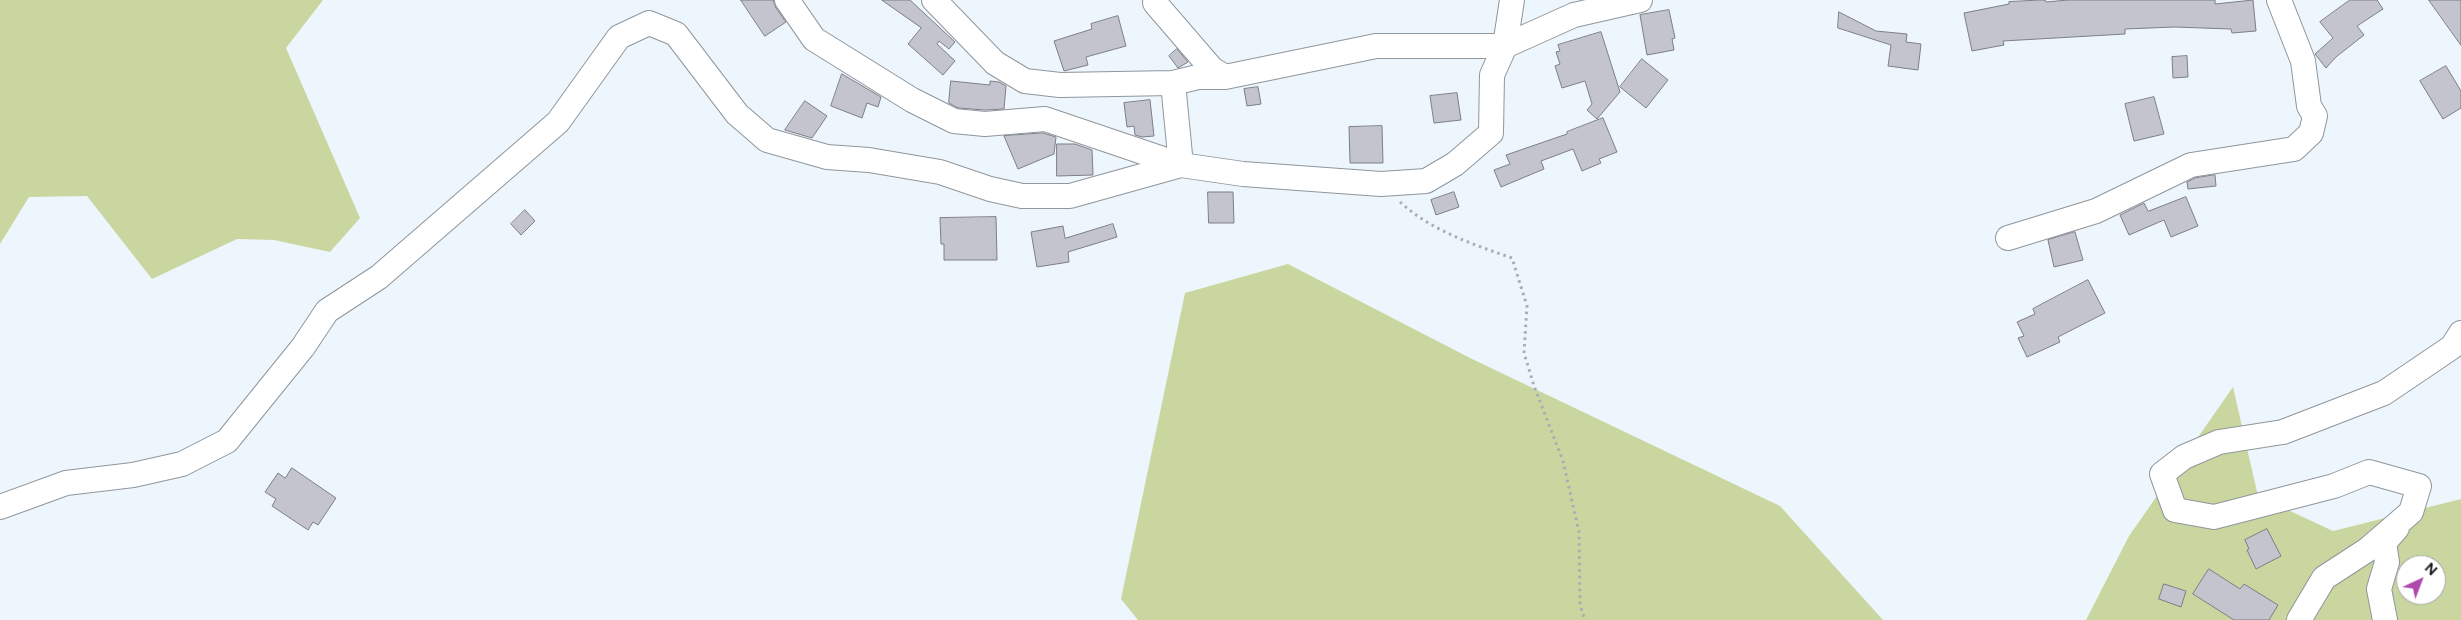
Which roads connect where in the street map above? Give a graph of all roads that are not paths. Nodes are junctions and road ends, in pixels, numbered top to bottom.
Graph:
1 (787, 0) edge
2 (934, 0) edge
3 (1512, 0) edge
4 (1640, 0) edge
5 (2279, 0) edge
6 (1155, 3) dead end
7 (1505, 46) junction
8 (1225, 77) junction
9 (1173, 83) junction
10 (1181, 165) junction
11 (2008, 238) dead end
12 (2461, 333) edge
13 (0, 507) edge
14 (2411, 512) junction
15 (2298, 620) edge
16 (2385, 620) edge

1 - 10 street
2 - 9 street
3 - 7 street
4 - 7 street
5 - 11 street
6 - 8 street
7 - 8 street
7 - 10 street
8 - 9 street
9 - 10 street
10 - 13 street
12 - 14 street
14 - 15 street
14 - 16 street

